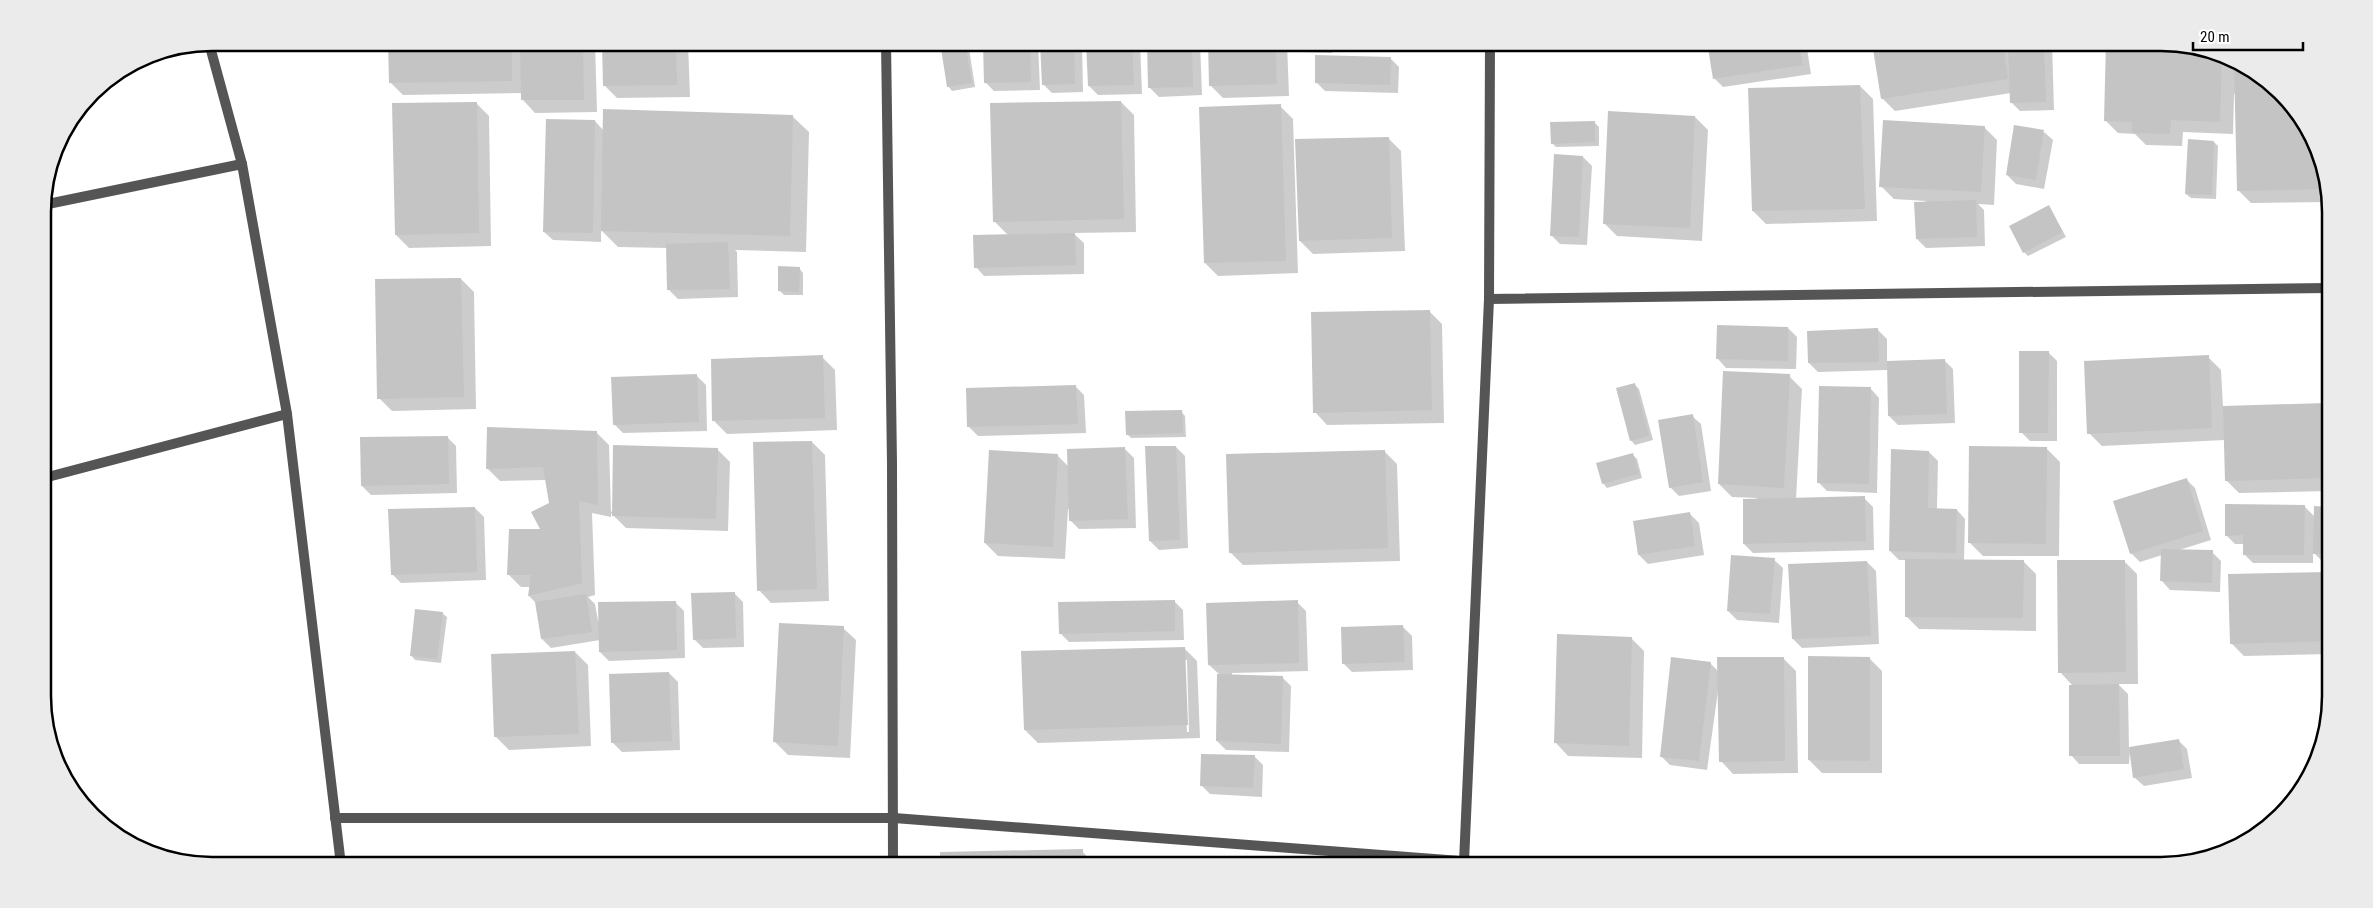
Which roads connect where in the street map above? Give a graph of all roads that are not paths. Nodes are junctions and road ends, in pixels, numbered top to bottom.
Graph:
1 (1490, 51) edge
2 (211, 52) edge
3 (886, 52) edge
4 (242, 164) junction
5 (52, 203) edge
6 (2322, 288) edge
7 (1489, 299) junction
8 (287, 414) junction
9 (51, 476) edge
10 (335, 818) junction
11 (894, 818) junction
12 (1391, 856) edge
13 (1464, 856) edge
14 (340, 857) edge
15 (893, 857) edge

1 - 7 street
2 - 4 street
3 - 11 street
4 - 5 street
4 - 8 street
6 - 7 street
7 - 13 street
8 - 9 street
8 - 10 street
10 - 11 street
10 - 14 street
11 - 12 street
11 - 15 street

